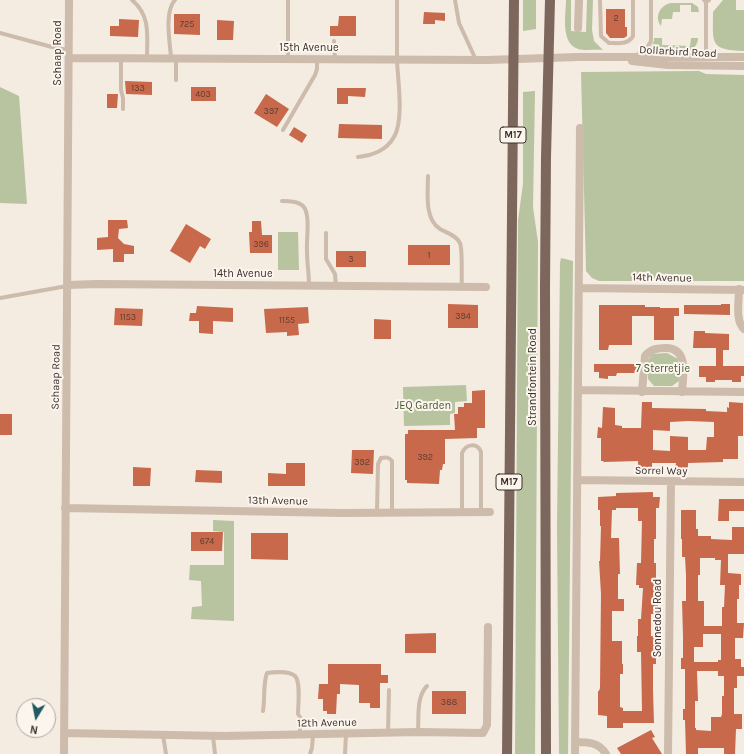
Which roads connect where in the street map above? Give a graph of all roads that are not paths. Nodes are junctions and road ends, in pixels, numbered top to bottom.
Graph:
1 (69, 0) edge
2 (132, 0) edge
3 (175, 0) edge
4 (288, 0) edge
5 (397, 0) edge
6 (456, 0) edge
7 (514, 0) edge
8 (550, 0) edge
9 (579, 0) edge
10 (600, 0) edge
11 (633, 0) edge
12 (651, 0) edge
13 (706, 1) edge
14 (578, 28) dead end
15 (0, 34) edge
16 (334, 41) dead end
17 (69, 54) junction
18 (612, 57) junction
19 (634, 57) junction
20 (744, 57) edge
21 (121, 58) junction
22 (146, 58) junction
23 (174, 58) junction
24 (549, 58) junction
25 (288, 59) junction
26 (317, 59) junction
27 (335, 59) junction
28 (514, 59) junction
29 (397, 60) junction
30 (476, 60) junction
31 (706, 61) junction
32 (744, 66) edge
33 (176, 80) dead end
34 (123, 109) dead end
35 (580, 128) dead end
36 (284, 130) dead end
37 (358, 157) dead end
38 (428, 176) dead end
39 (282, 201) dead end
40 (326, 233) dead end
41 (68, 285) junction
42 (309, 285) junction
43 (336, 286) junction
44 (462, 287) junction
45 (486, 287) dead end
46 (579, 288) junction
47 (741, 290) edge
48 (0, 298) edge
49 (744, 329) edge
50 (578, 390) junction
51 (642, 392) junction
52 (682, 392) junction
53 (744, 392) edge
54 (577, 480) junction
55 (671, 482) junction
56 (744, 482) edge
57 (66, 508) junction
58 (392, 512) junction
59 (462, 512) junction
60 (481, 512) junction
61 (490, 512) dead end
62 (377, 513) junction
63 (488, 627) dead end
64 (427, 686) dead end
65 (389, 690) dead end
66 (263, 711) dead end
67 (388, 732) junction
68 (418, 732) junction
69 (64, 733) junction
70 (163, 734) junction
71 (346, 734) junction
72 (300, 735) junction
73 (313, 735) junction
74 (214, 736) junction
75 (575, 742) junction
76 (64, 754) edge
77 (166, 754) edge
78 (215, 754) edge
79 (310, 754) edge
80 (345, 754) edge
81 (508, 754) edge
82 (546, 754) edge
83 (575, 754) edge
84 (606, 754) edge
85 (668, 754) edge

1 - 17 street, Schaap Road
2 - 22 lane
3 - 23 lane
4 - 25 lane
5 - 29 lane
6 - 30 lane
7 - 28 main road, Strandfontein Road / M17
8 - 24 main road, Strandfontein Road
9 - 14 street
10 - 11 lane
12 - 19 lane
13 - 31 lane
15 - 17 lane
16 - 27 lane
17 - 21 street, 15th Avenue
17 - 41 street, Schaap Road
18 - 19 street, Dollarbird Road
18 - 24 street, Dollarbird Road
18 - 31 street, Dollarbird Road
19 - 31 street, Dollarbird Road
20 - 31 street, Dollarbird Road
21 - 22 street, 15th Avenue
21 - 34 lane
22 - 23 street, 15th Avenue
23 - 25 street, 15th Avenue
23 - 33 lane
24 - 28 street, 15th Avenue
24 - 82 main road, Strandfontein Road
25 - 26 street, 15th Avenue
26 - 27 street, 15th Avenue
26 - 36 lane
27 - 29 street, 15th Avenue
28 - 30 street, 15th Avenue
28 - 81 main road, Strandfontein Road / M17
29 - 30 street, 15th Avenue
29 - 37 lane
31 - 32 street, Dollarbird Road
35 - 46 street
38 - 44 lane
39 - 42 lane
40 - 43 lane
41 - 42 street, 14th Avenue
41 - 48 lane, 14th Avenue
41 - 57 street, Schaap Road
42 - 43 street, 14th Avenue
43 - 44 street, 14th Avenue
44 - 45 street, 14th Avenue
46 - 47 street, 14th Avenue
46 - 50 street
47 - 49 street
50 - 51 street
50 - 54 street
51 - 52 street
51 - 52 street
52 - 53 street
54 - 55 street, Sorrel Way
54 - 75 street
55 - 56 street, Sorrel Way
55 - 85 street, Sonnedou Road
57 - 62 street, 13th Avenue
57 - 69 street, Schaap Road
58 - 59 street, 13th Avenue
58 - 62 street, 13th Avenue
58 - 62 lane
59 - 60 street, 13th Avenue
59 - 60 lane
60 - 61 street, 13th Avenue
63 - 68 street, 12th Avenue
64 - 68 lane
65 - 67 lane
66 - 72 lane
67 - 68 street, 12th Avenue
67 - 71 street, 12th Avenue
69 - 70 street, 12th Avenue
69 - 76 street, Schaap Road
70 - 74 street, 12th Avenue
70 - 77 lane
71 - 73 street, 12th Avenue
71 - 80 lane
72 - 73 street, 12th Avenue
72 - 74 street, 12th Avenue
73 - 79 lane
74 - 78 lane
75 - 83 street
75 - 84 street

